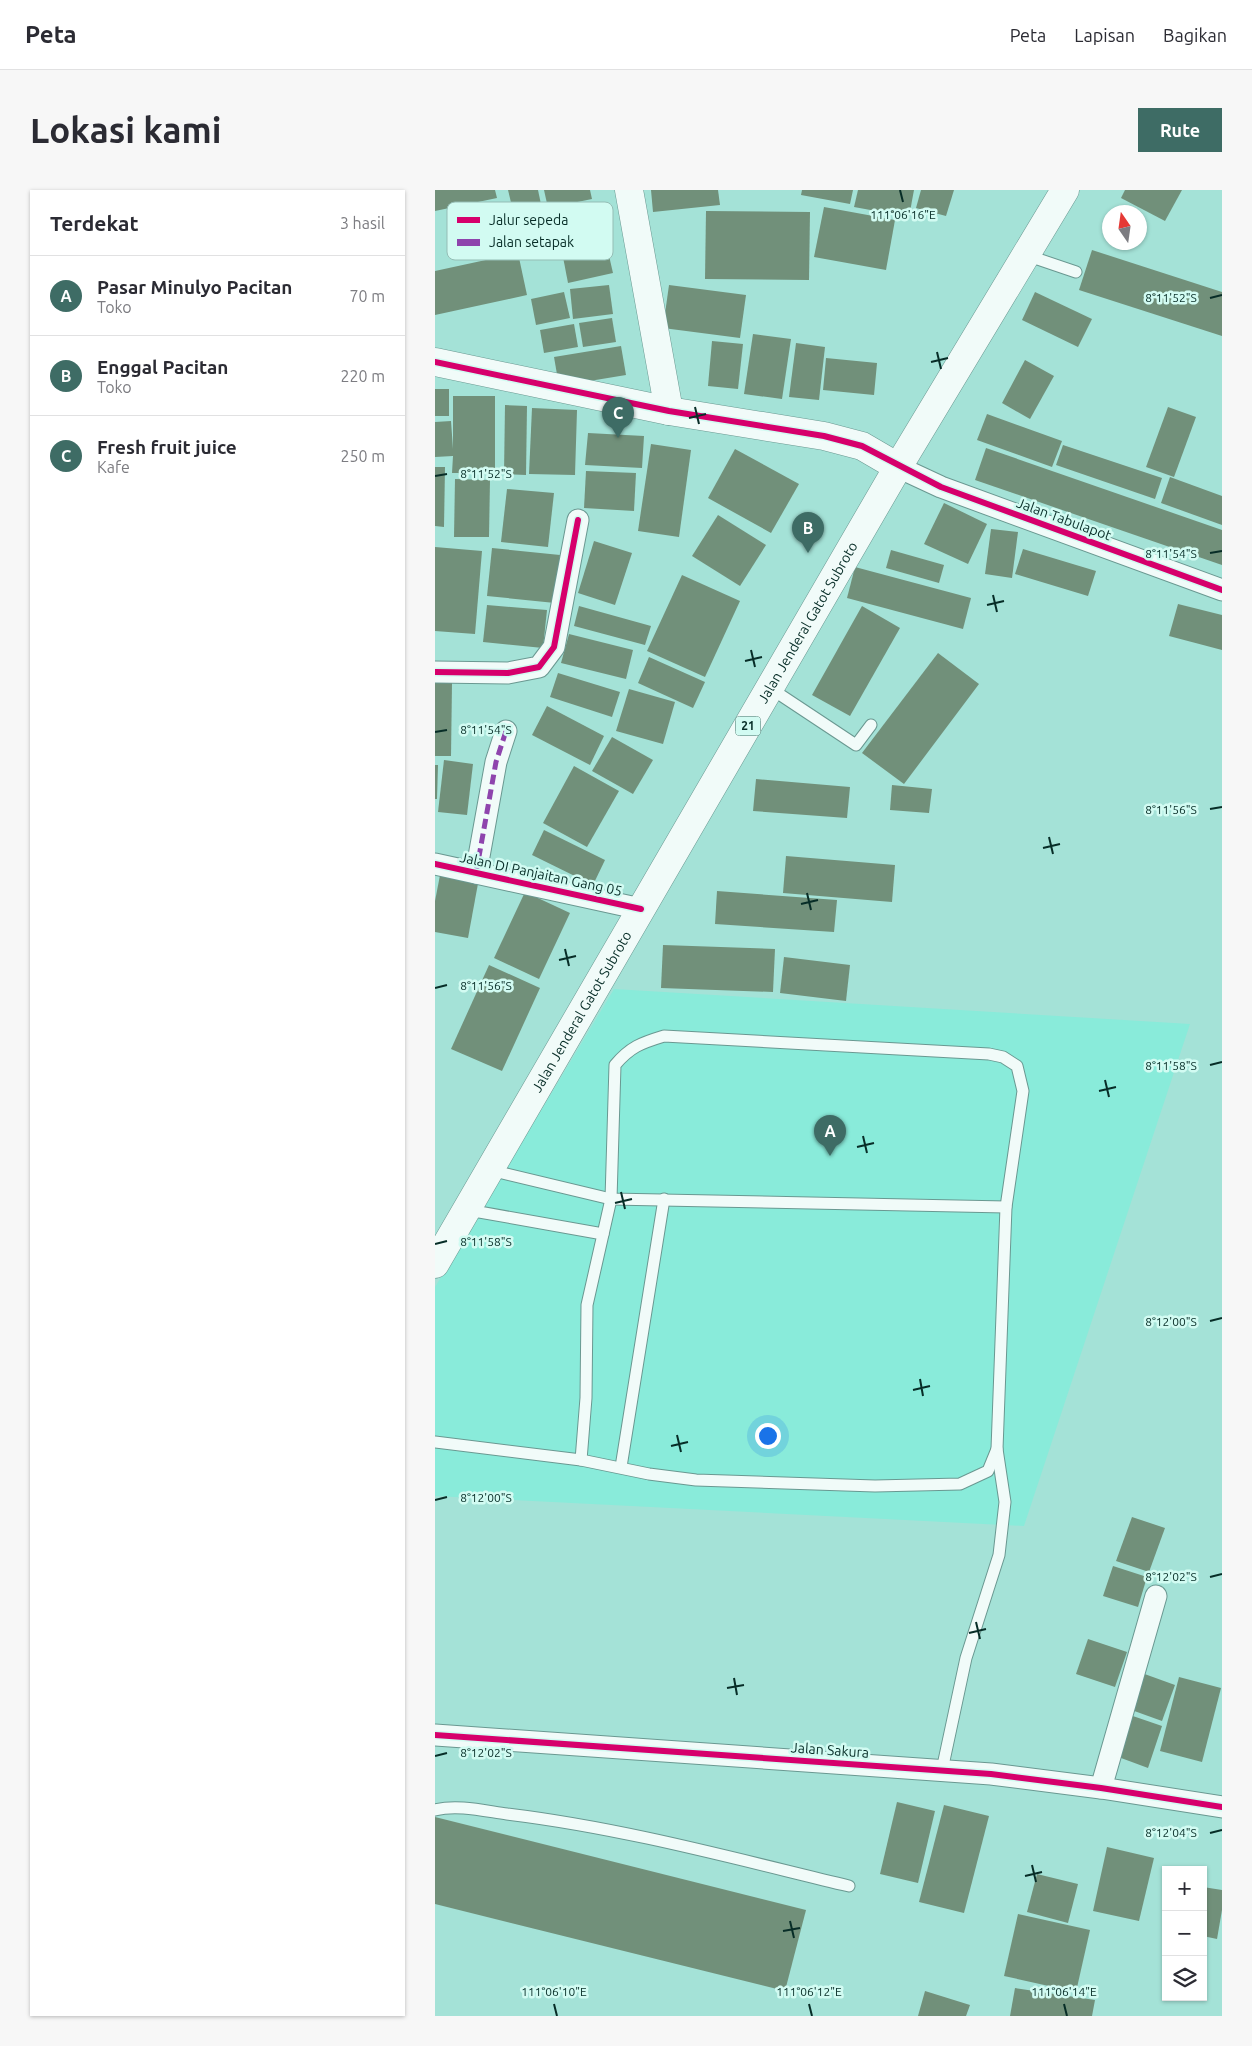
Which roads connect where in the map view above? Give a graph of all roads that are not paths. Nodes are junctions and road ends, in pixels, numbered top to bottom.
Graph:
1 (629, 190) edge
2 (1065, 190) edge
3 (1026, 255) junction
4 (1076, 272) dead end
5 (435, 362) edge
6 (669, 411) junction
7 (899, 467) junction
8 (579, 520) dead end
9 (1222, 590) edge
10 (435, 672) edge
11 (770, 688) junction
12 (871, 725) dead end
13 (506, 731) dead end
14 (435, 864) edge
15 (476, 873) junction
16 (641, 909) junction
17 (490, 1170) junction
18 (611, 1199) junction
19 (664, 1199) junction
20 (1007, 1207) junction
21 (468, 1210) junction
22 (603, 1234) junction
23 (435, 1264) edge
24 (435, 1442) edge
25 (997, 1449) junction
26 (581, 1460) junction
27 (621, 1467) junction
28 (1156, 1596) dead end
29 (435, 1735) edge
30 (942, 1770) junction
31 (1101, 1788) junction
32 (1222, 1807) edge
33 (435, 1810) edge
34 (849, 1886) dead end

1 - 6 main road
2 - 3 main road, Jalan Jenderal Gatot Subroto / 21
3 - 4 lane
3 - 7 main road, Jalan Jenderal Gatot Subroto / 21
5 - 6 main road
6 - 7 main road
7 - 9 street, Jalan Tabulapot
7 - 11 main road, Jalan Jenderal Gatot Subroto / 21
8 - 10 street
11 - 12 lane
11 - 16 main road, Jalan Jenderal Gatot Subroto / 21
13 - 15 street
14 - 15 street, Jalan DI Panjaitan Gang 05
15 - 16 street, Jalan DI Panjaitan Gang 05
16 - 17 main road, Jalan Jenderal Gatot Subroto / 21
17 - 18 lane
17 - 21 main road, Jalan Jenderal Gatot Subroto / 21
18 - 19 lane
18 - 20 lane
18 - 22 lane
19 - 20 lane
19 - 27 lane
20 - 25 lane
21 - 22 lane
21 - 23 main road, Jalan Jenderal Gatot Subroto / 21
22 - 26 lane
24 - 26 lane
25 - 27 lane
25 - 30 lane
26 - 27 lane
28 - 31 street
29 - 30 street, Jalan Sakura
30 - 31 street, Jalan Sakura
31 - 32 street, Jalan Sakura
33 - 34 lane

